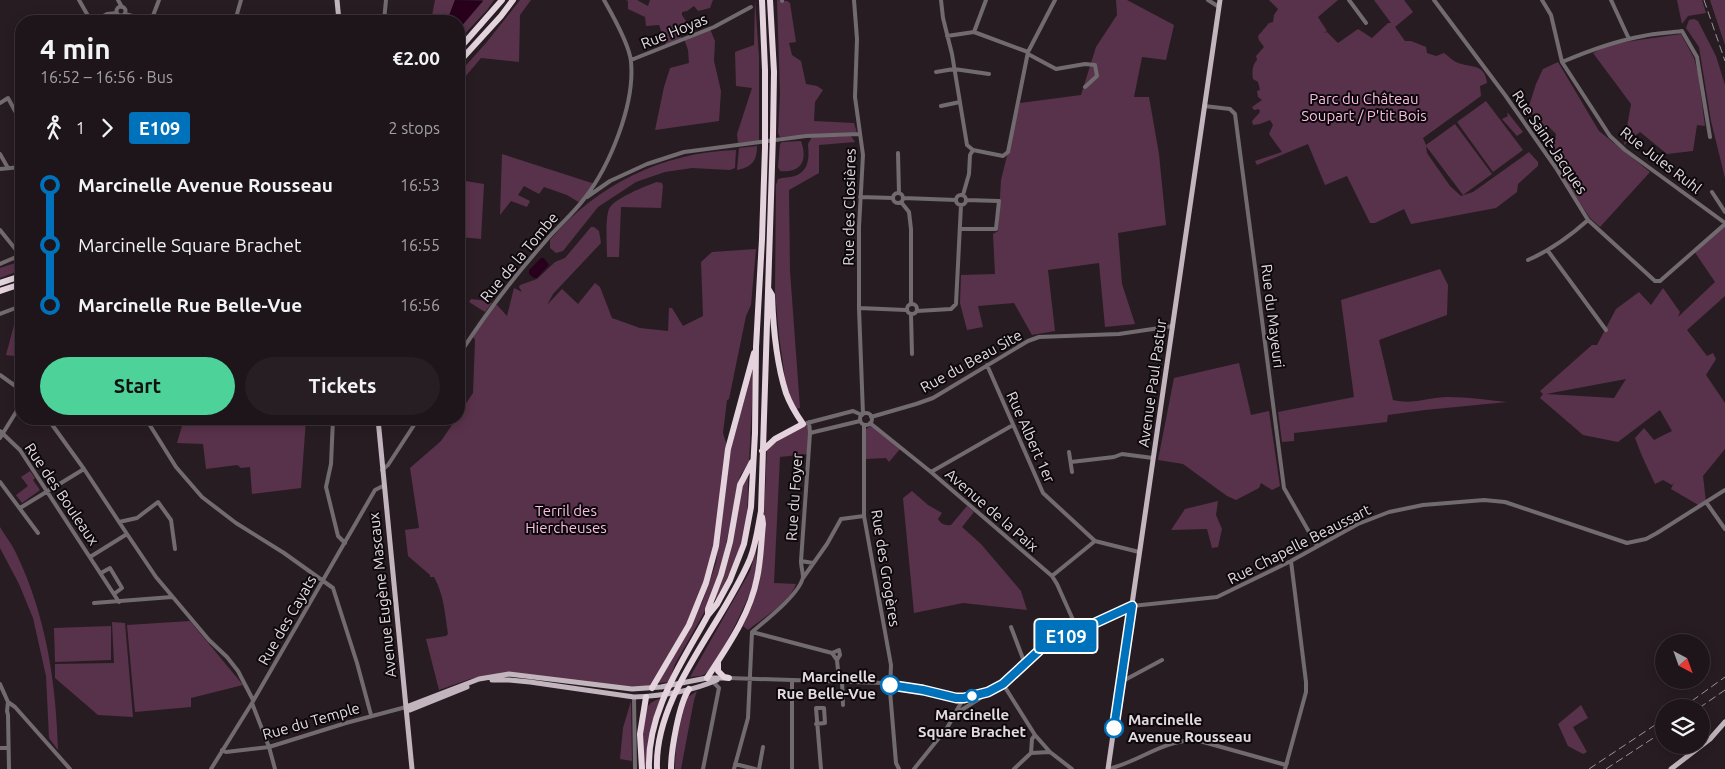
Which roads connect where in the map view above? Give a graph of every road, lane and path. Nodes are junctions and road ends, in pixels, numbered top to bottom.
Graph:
1 (79, 0) edge
2 (118, 0) edge
3 (159, 0) edge
4 (241, 0) edge
5 (337, 0) edge
6 (386, 0) edge
7 (498, 0) edge
8 (502, 0) edge
9 (513, 0) edge
10 (604, 0) edge
11 (762, 0) edge
12 (770, 0) edge
13 (774, 0) edge
14 (854, 0) edge
15 (941, 0) edge
16 (986, 0) edge
17 (1055, 0) edge
18 (1208, 0) edge
19 (1220, 0) edge
20 (1349, 0) edge
21 (1434, 0) edge
22 (1542, 0) edge
23 (1611, 0) edge
24 (122, 7) junction
25 (751, 7) dead end
26 (1219, 7) junction
27 (493, 12) junction
28 (117, 13) junction
29 (771, 13) junction
30 (125, 14) joint
31 (89, 15) edge
32 (105, 15) edge
33 (120, 15) edge
34 (129, 15) edge
35 (153, 15) edge
36 (237, 15) edge
37 (338, 15) edge
38 (385, 15) edge
39 (1366, 23) dead end
40 (974, 32) junction
41 (948, 36) junction
42 (1629, 39) junction
43 (465, 42) edge
44 (1028, 53) junction
45 (465, 55) edge
46 (631, 60) junction
47 (1562, 62) junction
48 (954, 69) junction
49 (936, 72) dead end
50 (989, 74) dead end
51 (1085, 87) dead end
52 (960, 102) junction
53 (0, 103) edge
54 (941, 106) dead end
55 (1204, 106) junction
56 (15, 111) edge
57 (859, 134) junction
58 (1710, 136) dead end
59 (768, 148) junction
60 (973, 150) junction
61 (898, 153) dead end
62 (0, 154) edge
63 (15, 167) edge
64 (8, 168) junction
65 (0, 169) edge
66 (602, 174) junction
67 (610, 181) junction
68 (1712, 192) dead end
69 (899, 193) junction
70 (963, 195) junction
71 (860, 197) junction
72 (893, 198) junction
73 (584, 200) junction
74 (902, 200) junction
75 (956, 200) junction
76 (966, 200) junction
77 (961, 205) junction
78 (1725, 212) edge
79 (1588, 220) junction
80 (1725, 224) edge
81 (960, 229) junction
82 (0, 230) edge
83 (15, 248) edge
84 (1548, 251) junction
85 (15, 258) edge
86 (1528, 260) dead end
87 (0, 264) edge
88 (15, 278) edge
89 (0, 283) edge
90 (15, 286) edge
91 (768, 289) junction
92 (0, 291) edge
93 (911, 304) junction
94 (15, 308) edge
95 (859, 308) junction
96 (906, 310) junction
97 (917, 311) junction
98 (0, 314) edge
99 (911, 315) junction
100 (1173, 326) junction
101 (1606, 330) dead end
102 (465, 346) edge
103 (756, 347) junction
104 (912, 354) dead end
105 (987, 365) junction
106 (1, 376) edge
107 (15, 386) edge
108 (862, 402) junction
109 (853, 411) junction
110 (15, 413) edge
111 (863, 414) junction
112 (871, 417) junction
113 (860, 421) junction
114 (806, 423) junction
115 (870, 423) junction
116 (52, 425) edge
117 (150, 425) edge
118 (333, 425) edge
119 (379, 425) edge
120 (414, 425) edge
121 (864, 425) junction
122 (1013, 425) junction
123 (2, 432) edge
124 (810, 432) junction
125 (0, 438) edge
126 (1069, 452) dead end
127 (393, 458) junction
128 (1153, 458) junction
129 (1071, 462) junction
130 (382, 463) junction
131 (84, 469) junction
132 (382, 470) junction
133 (931, 472) junction
134 (1072, 472) dead end
135 (0, 482) edge
136 (383, 486) junction
137 (1725, 490) edge
138 (48, 491) junction
139 (1706, 502) junction
140 (20, 508) junction
141 (761, 511) junction
142 (864, 516) junction
143 (119, 522) junction
144 (1725, 528) edge
145 (38, 533) dead end
146 (126, 534) junction
147 (1095, 541) junction
148 (345, 543) junction
149 (1318, 546) junction
150 (175, 549) dead end
151 (1139, 552) junction
152 (90, 557) junction
153 (1291, 560) junction
154 (801, 561) junction
155 (814, 563) junction
156 (101, 573) junction
157 (1052, 576) junction
158 (803, 578) junction
159 (323, 581) junction
160 (114, 594) junction
161 (172, 597) junction
162 (119, 602) junction
163 (94, 603) dead end
164 (1132, 606) junction
165 (708, 615) junction
166 (1011, 627) dead end
167 (1078, 631) junction
168 (752, 632) junction
169 (832, 653) junction
170 (837, 660) junction
171 (1162, 660) dead end
172 (719, 661) junction
173 (1025, 664) junction
174 (728, 678) junction
175 (530, 679) junction
176 (750, 679) junction
177 (710, 680) junction
178 (792, 680) junction
179 (840, 681) junction
180 (1121, 682) junction
181 (0, 684) edge
182 (1003, 684) junction
183 (890, 685) junction
184 (687, 686) junction
185 (652, 688) junction
186 (636, 689) junction
187 (988, 692) junction
188 (634, 697) junction
189 (646, 697) junction
190 (964, 698) junction
191 (8, 702) junction
192 (253, 702) junction
193 (843, 705) dead end
194 (406, 707) junction
195 (17, 710) junction
196 (955, 714) junction
197 (8, 715) junction
198 (371, 715) junction
199 (1725, 722) edge
200 (816, 724) junction
201 (1723, 727) edge
202 (1035, 735) junction
203 (269, 747) junction
204 (763, 747) dead end
205 (0, 748) edge
206 (8, 748) junction
207 (222, 750) junction
208 (1050, 752) junction
209 (1031, 753) junction
210 (1287, 763) junction
211 (735, 764) junction
212 (9, 769) edge
213 (70, 769) edge
214 (210, 769) edge
215 (275, 769) edge
216 (412, 769) edge
217 (635, 769) edge
218 (642, 769) edge
219 (648, 769) edge
220 (657, 769) edge
221 (671, 769) edge
222 (704, 769) edge
223 (734, 769) edge
224 (755, 769) edge
225 (759, 769) edge
226 (792, 769) edge
227 (821, 769) edge
228 (899, 769) edge
229 (914, 769) edge
230 (1014, 769) edge
231 (1072, 769) edge
232 (1108, 769) edge
233 (1286, 769) edge
234 (1671, 769) edge

1 - 31 street
2 - 24 street
3 - 35 street
4 - 36 street
5 - 37 main road
6 - 38 street
7 - 27 highway
8 - 27 highway
9 - 45 highway
10 - 46 street, Rue de la Tombe
11 - 59 highway
12 - 29 highway
13 - 29 highway
14 - 57 street, Rue des Closières
15 - 41 street
16 - 40 street
17 - 44 street
18 - 26 street
19 - 26 main road, Avenue Paul Pastur
20 - 39 street
21 - 79 street, Rue Saint-Jacques
22 - 47 street, Rue Jules Ruhl
23 - 42 street
24 - 28 street
24 - 30 street
25 - 46 street, Rue Hoyas
26 - 55 main road, Avenue Paul Pastur
27 - 43 highway
28 - 32 street
28 - 33 street
29 - 59 highway
30 - 34 street
40 - 41 street
40 - 44 street
41 - 48 street
42 - 47 street
42 - 58 street
44 - 51 street
44 - 60 street
46 - 66 street, Rue de la Tombe
47 - 80 street, Rue Jules Ruhl
48 - 49 street
48 - 50 street
48 - 52 street
52 - 54 street
52 - 60 street
53 - 56 street
55 - 100 main road, Avenue Paul Pastur
55 - 149 street, Rue du Mayeuri
57 - 67 street, Rue de la Tombe
57 - 71 street, Rue des Closières
59 - 91 highway
59 - 103 highway
60 - 70 street
61 - 69 street
62 - 64 street
63 - 64 street
64 - 65 street
66 - 67 street
66 - 73 street, Rue de la Tombe
67 - 73 street, Rue de la Tombe
68 - 78 street
69 - 72 street
69 - 74 street
70 - 75 street
70 - 76 street
71 - 72 street
71 - 95 street, Rue des Closières
72 - 74 street
73 - 102 street, Rue de la Tombe
74 - 75 street
74 - 93 street
75 - 77 street
76 - 77 street
76 - 81 street
77 - 81 street
79 - 80 street, Rue Saint-Jacques
79 - 84 street
81 - 97 street
82 - 83 street
84 - 86 street
84 - 101 street
85 - 87 street
88 - 89 highway
90 - 92 highway
91 - 114 highway
91 - 141 highway
93 - 96 street
93 - 97 street
94 - 98 street
95 - 96 street
95 - 108 street, Rue des Closières
96 - 99 street
97 - 99 street
99 - 104 street
100 - 105 street, Rue du Beau Site
100 - 128 main road, Avenue Paul Pastur
103 - 165 highway
103 - 185 highway
105 - 112 street, Rue du Beau Site
105 - 122 street, Rue Albert 1er
106 - 107 street
108 - 109 street
108 - 111 street, Rue des Closières
109 - 111 street
109 - 114 street
110 - 123 street
111 - 112 street
111 - 113 street
112 - 115 street
113 - 121 street
113 - 124 street
114 - 124 street, Rue du Foyer
114 - 165 highway
115 - 121 street
115 - 133 street, Avenue de la Paix
116 - 131 street
117 - 159 street
118 - 148 street
119 - 130 main road, Avenue Eugène Mascaux
120 - 127 street
121 - 142 street, Rue des Grogères
122 - 133 street
122 - 147 street, Rue Albert 1er
123 - 125 street
123 - 138 street, Rue des Bouleaux
124 - 154 street, Rue du Foyer
126 - 129 street
127 - 130 street
127 - 132 street
128 - 129 street
128 - 151 main road, Avenue Paul Pastur
129 - 134 street
130 - 132 main road, Avenue Eugène Mascaux
131 - 138 street
131 - 143 street
132 - 136 main road, Avenue Eugène Mascaux
133 - 157 street, Avenue de la Paix
135 - 140 street
136 - 148 street, Rue des Cayats
136 - 194 main road, Avenue Eugène Mascaux
137 - 139 street, Rue Chapelle Beaussart
138 - 140 street
138 - 152 street, Rue des Bouleaux
139 - 144 street
139 - 149 street, Rue Chapelle Beaussart
140 - 145 street
141 - 172 highway
141 - 220 highway
142 - 155 street
142 - 183 street, Rue des Grogères
143 - 146 street
143 - 150 street
146 - 152 street
146 - 161 street
147 - 151 street, Rue Albert 1er
147 - 157 street
148 - 159 street, Rue des Cayats
149 - 153 street, Rue Chapelle Beaussart
151 - 164 main road, Avenue Paul Pastur
152 - 156 street, Rue des Bouleaux
153 - 164 street, Rue Chapelle Beaussart
153 - 210 street
154 - 155 street, Rue du Foyer
154 - 158 street
155 - 158 street
156 - 160 street, Rue des Bouleaux
156 - 160 street
157 - 167 street, Avenue de la Paix
158 - 168 street
159 - 192 street, Rue des Cayats
159 - 198 street
160 - 162 street, Rue des Bouleaux
161 - 162 street
161 - 192 street
162 - 163 street
164 - 167 street, Rue Chapelle Beaussart
164 - 180 main road, Avenue Paul Pastur
165 - 219 highway
166 - 173 street
167 - 173 street, Rue Chapelle Beaussart
168 - 169 street
168 - 176 street
169 - 170 street
169 - 170 street
170 - 179 street
171 - 180 street
172 - 174 highway
172 - 177 highway
173 - 182 street, Rue Chapelle Beaussart
174 - 176 street
174 - 177 main road
175 - 186 main road
175 - 188 main road
175 - 194 main road
176 - 178 street
176 - 211 street
177 - 184 main road
177 - 184 main road
177 - 222 street
178 - 179 street
178 - 226 street
179 - 183 street
179 - 193 street
180 - 232 main road, Avenue Paul Pastur
181 - 191 street
182 - 187 street, Rue Chapelle Beaussart
182 - 202 street
183 - 190 street
183 - 228 street, Rue des Grogères
184 - 185 main road
184 - 189 main road
184 - 221 highway
185 - 186 main road
185 - 189 main road
186 - 188 main road
187 - 190 street
187 - 196 street
188 - 189 main road
188 - 217 street
189 - 218 highway
190 - 196 street
191 - 195 street
191 - 197 street
192 - 203 street
192 - 207 street, Rue des Cayats
194 - 198 street, Rue du Temple
194 - 216 main road, Avenue Eugène Mascaux
195 - 197 street
195 - 213 street
196 - 229 street
197 - 206 street
198 - 203 street, Rue du Temple
199 - 201 main road
200 - 200 street
200 - 227 street
201 - 234 main road
202 - 208 street
202 - 209 street
203 - 207 street, Rue du Temple
203 - 215 street
204 - 225 street
205 - 206 street
206 - 212 street
207 - 214 street, Rue des Cayats
208 - 209 street
208 - 231 street
209 - 230 street
210 - 232 street
210 - 233 street
211 - 223 street
211 - 224 street

